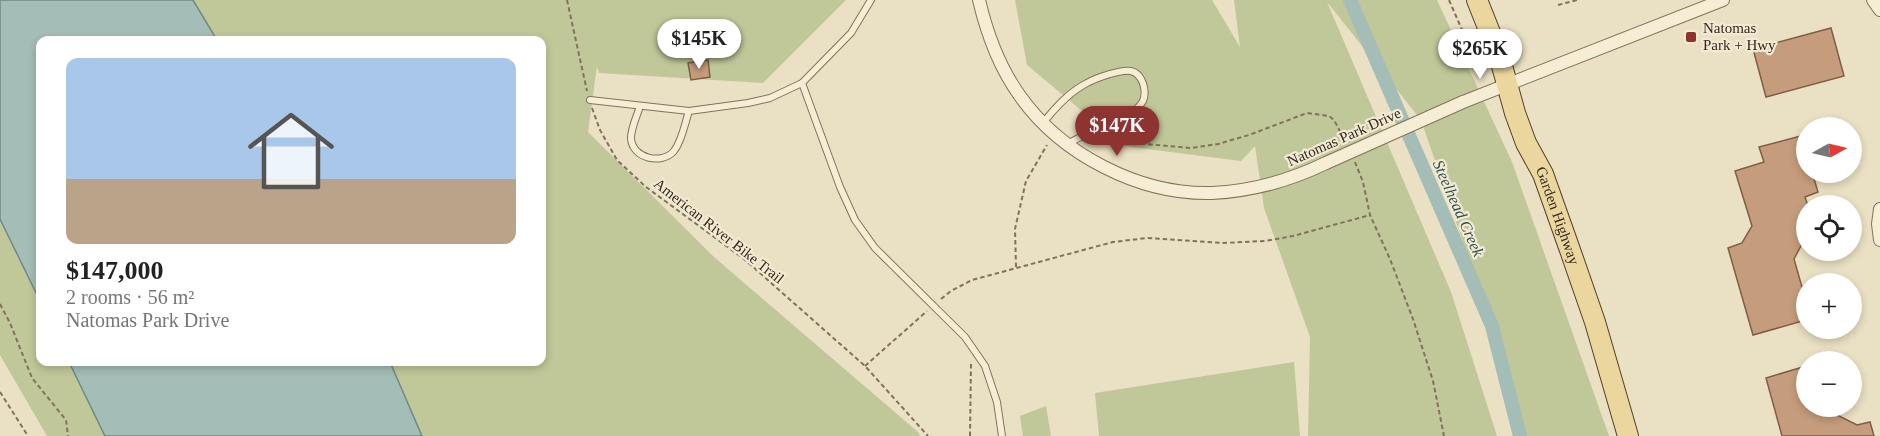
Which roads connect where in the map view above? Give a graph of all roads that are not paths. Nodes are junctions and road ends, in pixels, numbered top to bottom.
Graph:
1 (871, 0) edge
2 (979, 0) edge
3 (1477, 0) edge
4 (1723, 0) edge
5 (1873, 0) edge
6 (1880, 10) edge
7 (802, 83) junction
8 (1507, 85) junction
9 (590, 100) road end
10 (640, 106) junction
11 (689, 111) junction
12 (1042, 123) junction
13 (1068, 144) junction
14 (1880, 209) edge
15 (1880, 240) edge
16 (1002, 436) edge
17 (1628, 436) edge

1 - 7 lane
2 - 12 street, Natomas Park Drive
3 - 8 main road, Garden Highway
4 - 8 street, Natomas Park Drive
5 - 6 street
7 - 11 lane
7 - 16 lane
8 - 13 street, Natomas Park Drive, bridge
8 - 17 main road, Garden Highway
9 - 10 lane
10 - 11 lane
10 - 11 lane
12 - 13 street, Natomas Park Drive
12 - 13 lane
14 - 15 street

